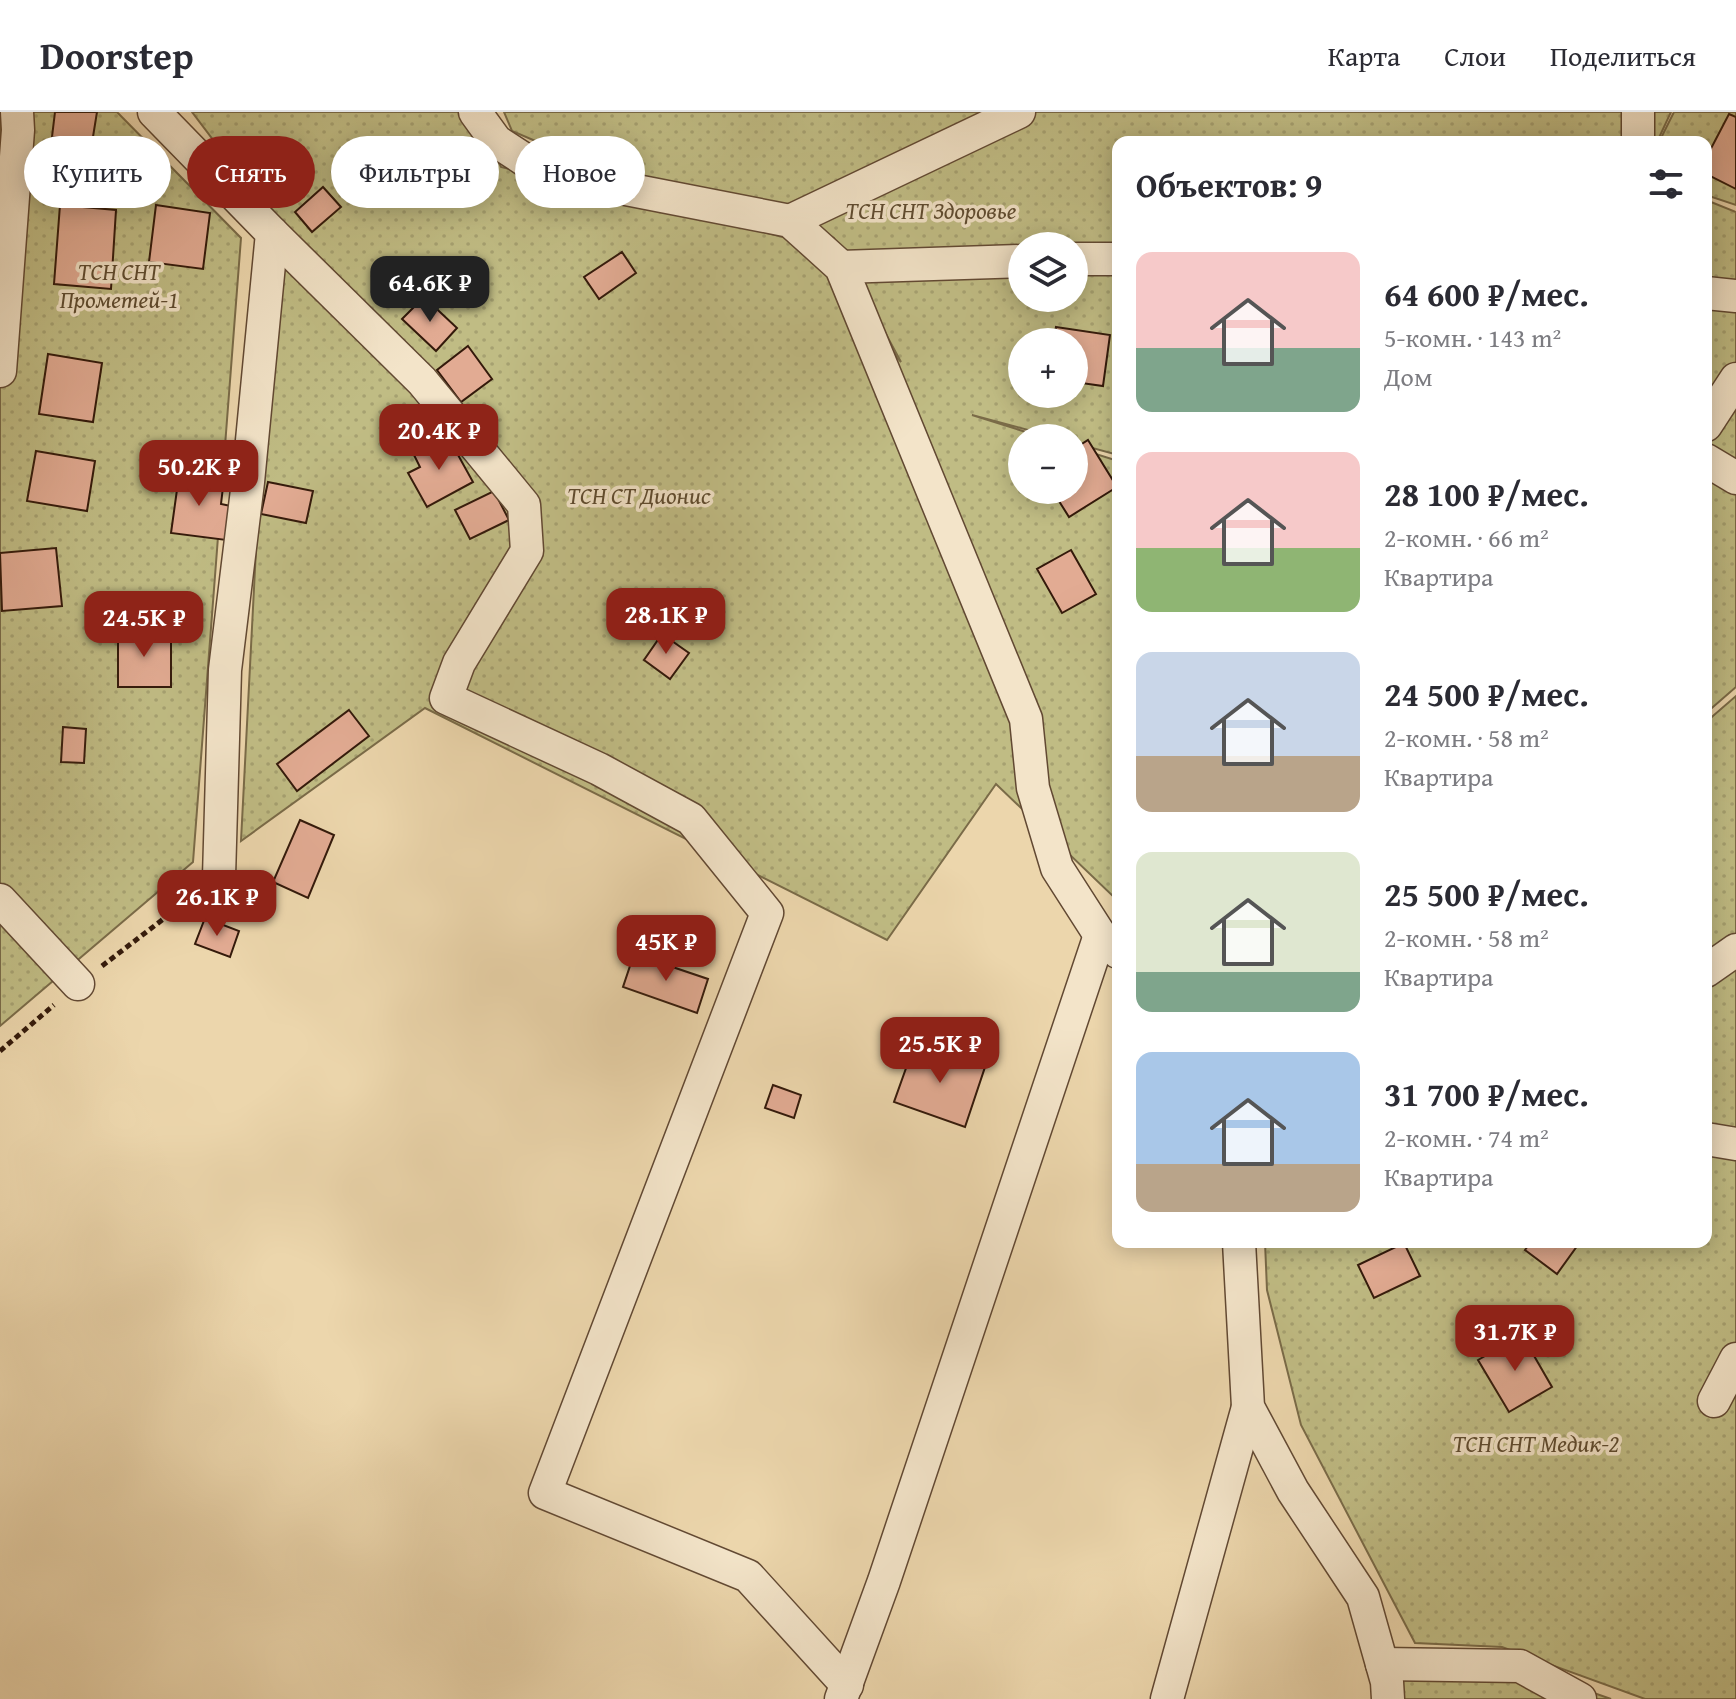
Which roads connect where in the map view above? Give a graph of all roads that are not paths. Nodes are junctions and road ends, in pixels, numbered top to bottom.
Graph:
1 (17, 112) edge
2 (154, 112) edge
3 (475, 112) edge
4 (1019, 112) edge
5 (1638, 112) edge
6 (1638, 136) edge
7 (790, 221) junction
8 (272, 233) junction
9 (1088, 259) edge
10 (1112, 259) edge
11 (1008, 261) edge
12 (841, 267) junction
13 (1712, 294) edge
14 (1736, 296) edge
15 (0, 371) edge
16 (1736, 379) edge
17 (1712, 416) edge
18 (1712, 464) edge
19 (1736, 478) edge
20 (219, 877) road end
21 (0, 900) edge
22 (1109, 944) edge
23 (1736, 950) edge
24 (1712, 967) edge
25 (78, 984) road end
26 (1712, 1140) edge
27 (1736, 1144) edge
28 (1239, 1248) edge
29 (1736, 1359) edge
30 (1714, 1401) dead end
31 (1248, 1407) junction
32 (1382, 1664) junction
33 (844, 1692) edge
34 (1167, 1699) edge
35 (1388, 1699) edge
36 (1580, 1699) edge

1 - 15 street
2 - 8 street
3 - 7 street
4 - 7 street
5 - 6 street
7 - 12 street
8 - 20 street
8 - 33 street
9 - 10 street
11 - 12 street
12 - 22 street
13 - 14 street
16 - 17 street
18 - 19 street
21 - 25 street
22 - 33 street
23 - 24 street
26 - 27 street
28 - 31 street
29 - 30 street
31 - 32 street
31 - 34 street
32 - 35 street
32 - 36 street

